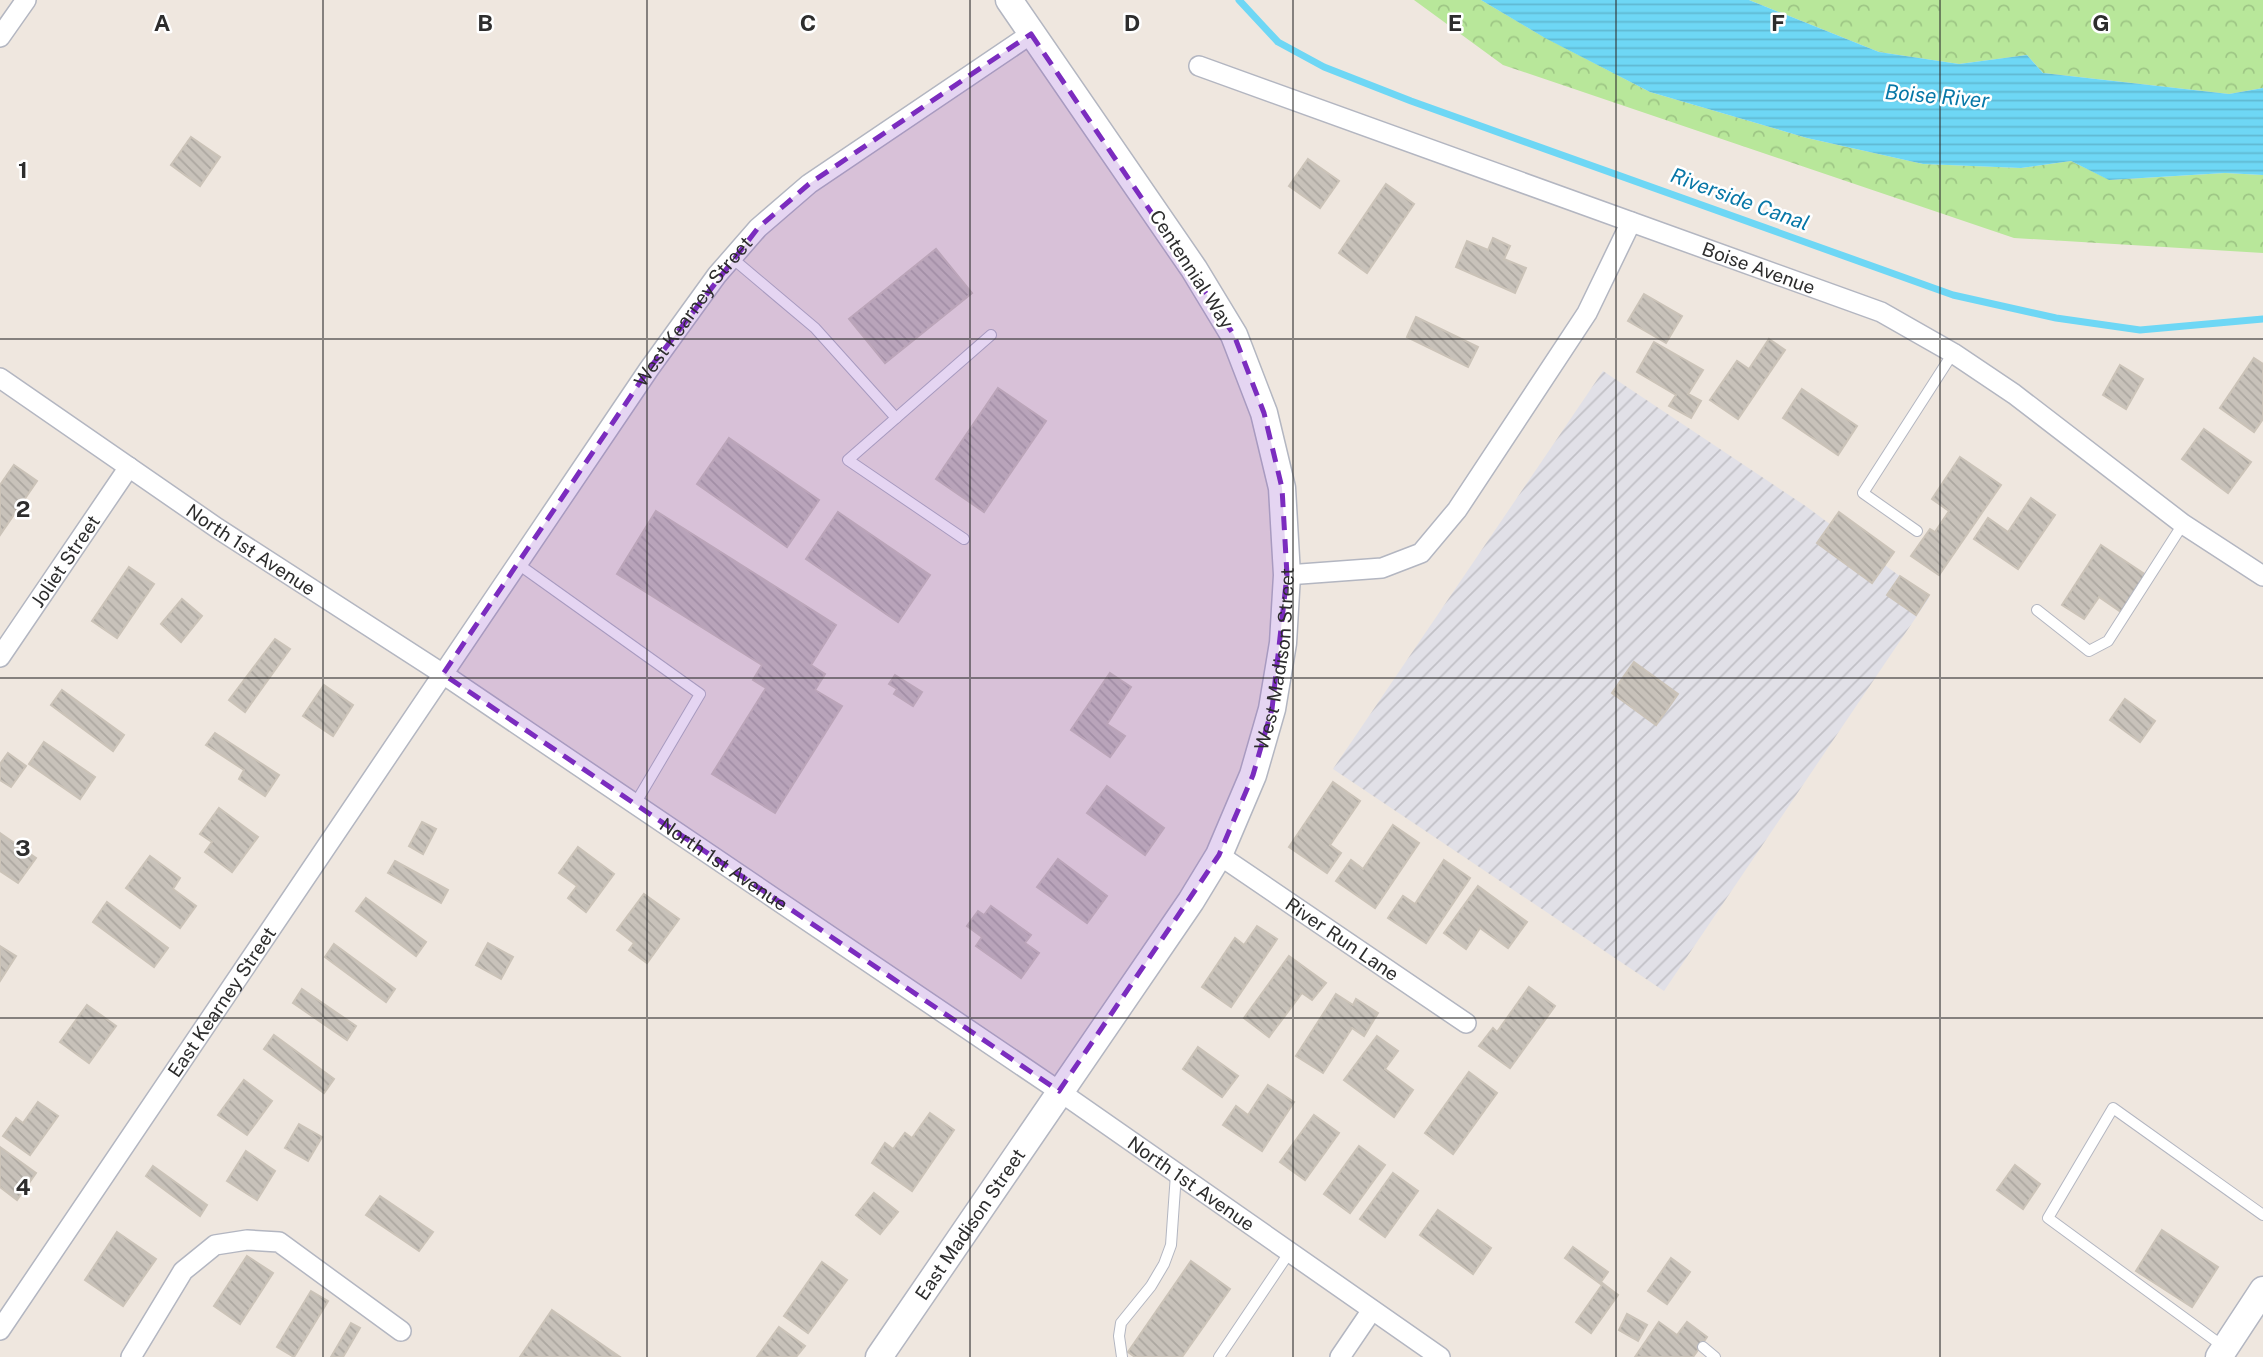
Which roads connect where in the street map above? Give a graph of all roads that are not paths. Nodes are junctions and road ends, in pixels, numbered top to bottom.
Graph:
1 (26, 0) edge
2 (1009, 0) edge
3 (1031, 34) junction
4 (0, 37) edge
5 (1199, 66) dead end
6 (1631, 222) junction
7 (732, 258) junction
8 (991, 335) dead end
9 (1953, 352) junction
10 (0, 378) edge
11 (896, 418) junction
12 (129, 467) junction
13 (2183, 524) junction
14 (1917, 531) dead end
15 (964, 538) dead end
16 (518, 564) junction
17 (1287, 575) junction
18 (2263, 576) edge
19 (2037, 610) dead end
20 (0, 657) edge
21 (443, 674) junction
22 (635, 804) junction
23 (1219, 855) junction
24 (1466, 1023) dead end
25 (1059, 1091) junction
26 (1176, 1174) junction
27 (2263, 1215) edge
28 (1289, 1253) junction
29 (2263, 1290) edge
30 (1372, 1310) junction
31 (0, 1330) edge
32 (401, 1331) dead end
33 (1703, 1347) dead end
34 (2222, 1352) edge
35 (131, 1357) edge
36 (879, 1357) edge
37 (1122, 1357) edge
38 (1220, 1357) edge
39 (1340, 1357) edge
40 (1440, 1357) edge
41 (1714, 1357) edge

1 - 4 street
2 - 3 main road, Centennial Way
3 - 7 street, West Kearney Street
3 - 17 main road, Centennial Way
5 - 6 street, Boise Avenue
6 - 9 street, Boise Avenue
6 - 17 street, West Madison Street
7 - 11 lane
7 - 16 street, West Kearney Street
8 - 11 lane
9 - 13 street, Boise Avenue
9 - 14 lane
10 - 12 street, North 1st Avenue
11 - 15 lane
12 - 20 street, Joliet Street
12 - 21 street, North 1st Avenue
13 - 18 street, Boise Avenue
13 - 19 lane
16 - 21 street, West Kearney Street
16 - 22 lane
17 - 23 main road, West Madison Street
21 - 22 street, North 1st Avenue
21 - 31 street, East Kearney Street
22 - 25 street, North 1st Avenue
23 - 24 street, River Run Lane
23 - 25 main road, West Madison Street
25 - 26 street, North 1st Avenue
25 - 36 main road, East Madison Street
26 - 28 street, North 1st Avenue
26 - 37 lane
27 - 34 lane
28 - 30 street, North 1st Avenue
28 - 38 lane
29 - 34 main road
30 - 39 street
30 - 40 street, North 1st Avenue
32 - 35 street
33 - 41 lane

